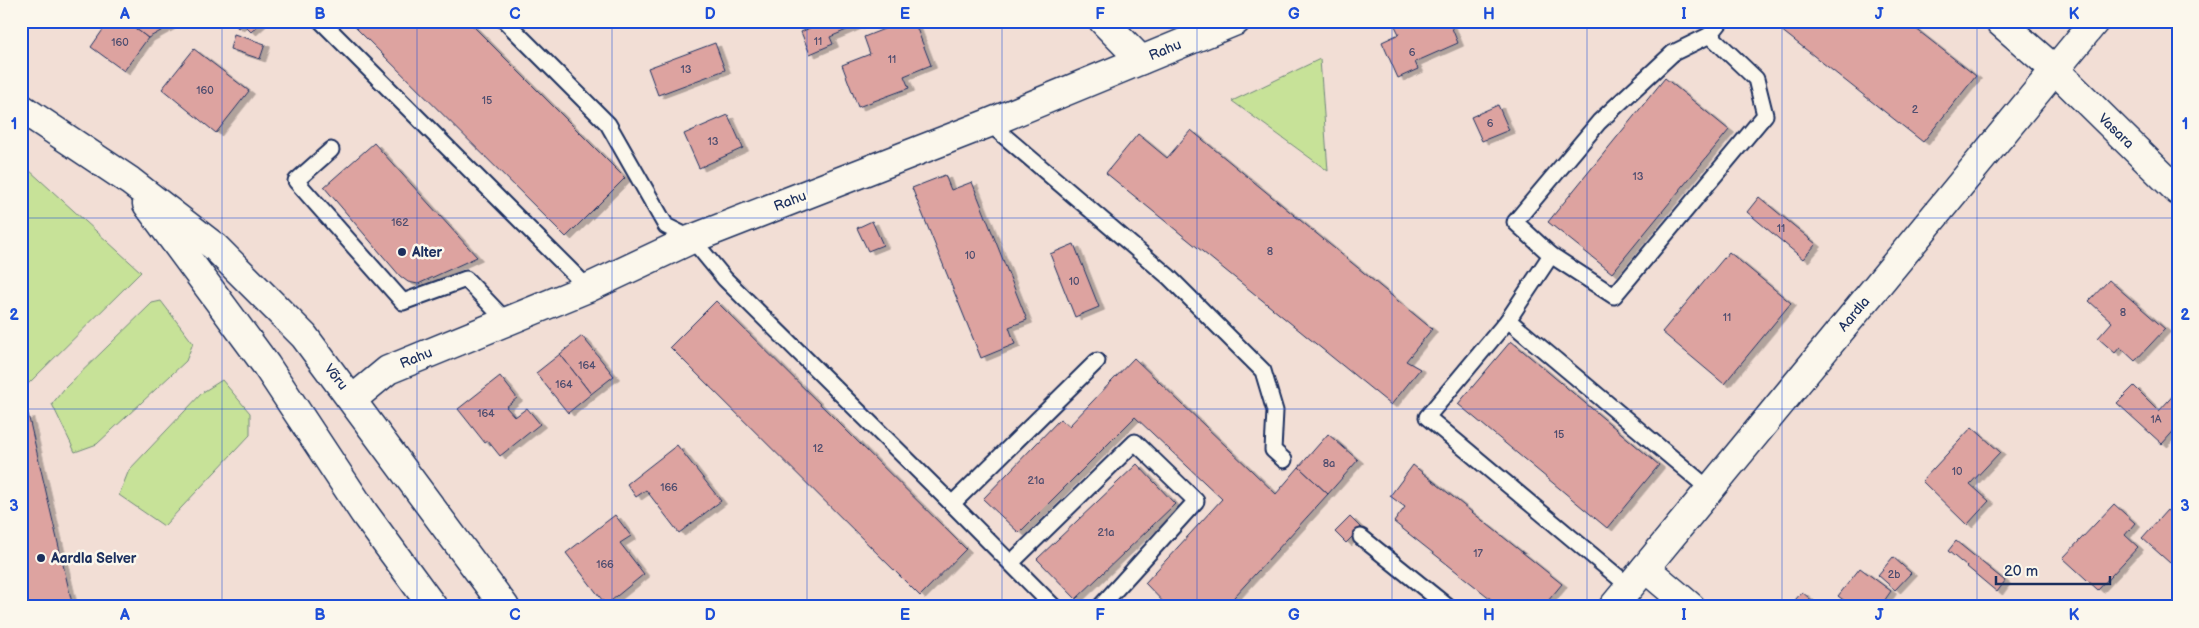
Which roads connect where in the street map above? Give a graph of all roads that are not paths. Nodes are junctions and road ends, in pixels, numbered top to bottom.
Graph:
1 (321, 21) edge
2 (505, 21) edge
3 (1103, 21) edge
4 (1236, 21) edge
5 (1721, 21) edge
6 (1999, 21) edge
7 (2095, 21) edge
8 (1710, 35) junction
9 (1141, 60) junction
10 (2055, 70) junction
11 (21, 108) edge
12 (989, 123) junction
13 (331, 150) dead end
14 (130, 181) junction
15 (2178, 191) edge
16 (692, 239) junction
17 (1551, 254) junction
18 (588, 288) junction
19 (1508, 320) junction
20 (506, 322) junction
21 (1097, 361) dead end
22 (353, 399) junction
23 (1284, 460) dead end
24 (1710, 489) junction
25 (952, 504) junction
26 (1361, 538) dead end
27 (1010, 563) junction
28 (1629, 587) edge
29 (433, 607) edge
30 (505, 607) edge
31 (1054, 607) edge
32 (1100, 607) edge
33 (1448, 607) edge
34 (1691, 607) edge

1 - 18 lane
2 - 16 lane
3 - 9 street
4 - 9 street, Rahu
5 - 8 lane
6 - 10 street
7 - 10 street, Aardla
8 - 17 lane
8 - 17 lane
9 - 12 street, Rahu
10 - 15 street, Vasara
10 - 24 street, Aardla
11 - 14 street, Võru
12 - 16 street, Rahu
12 - 23 lane
13 - 20 lane
14 - 22 street, Võru
14 - 29 street, Võru
16 - 18 street, Rahu
16 - 25 lane
17 - 19 lane
18 - 20 street, Rahu
19 - 24 lane
19 - 28 lane
20 - 22 street, Rahu
21 - 25 lane
22 - 30 street, Võru
24 - 28 street, Aardla
25 - 27 lane
26 - 33 lane
27 - 31 lane
27 - 32 lane
28 - 34 street

